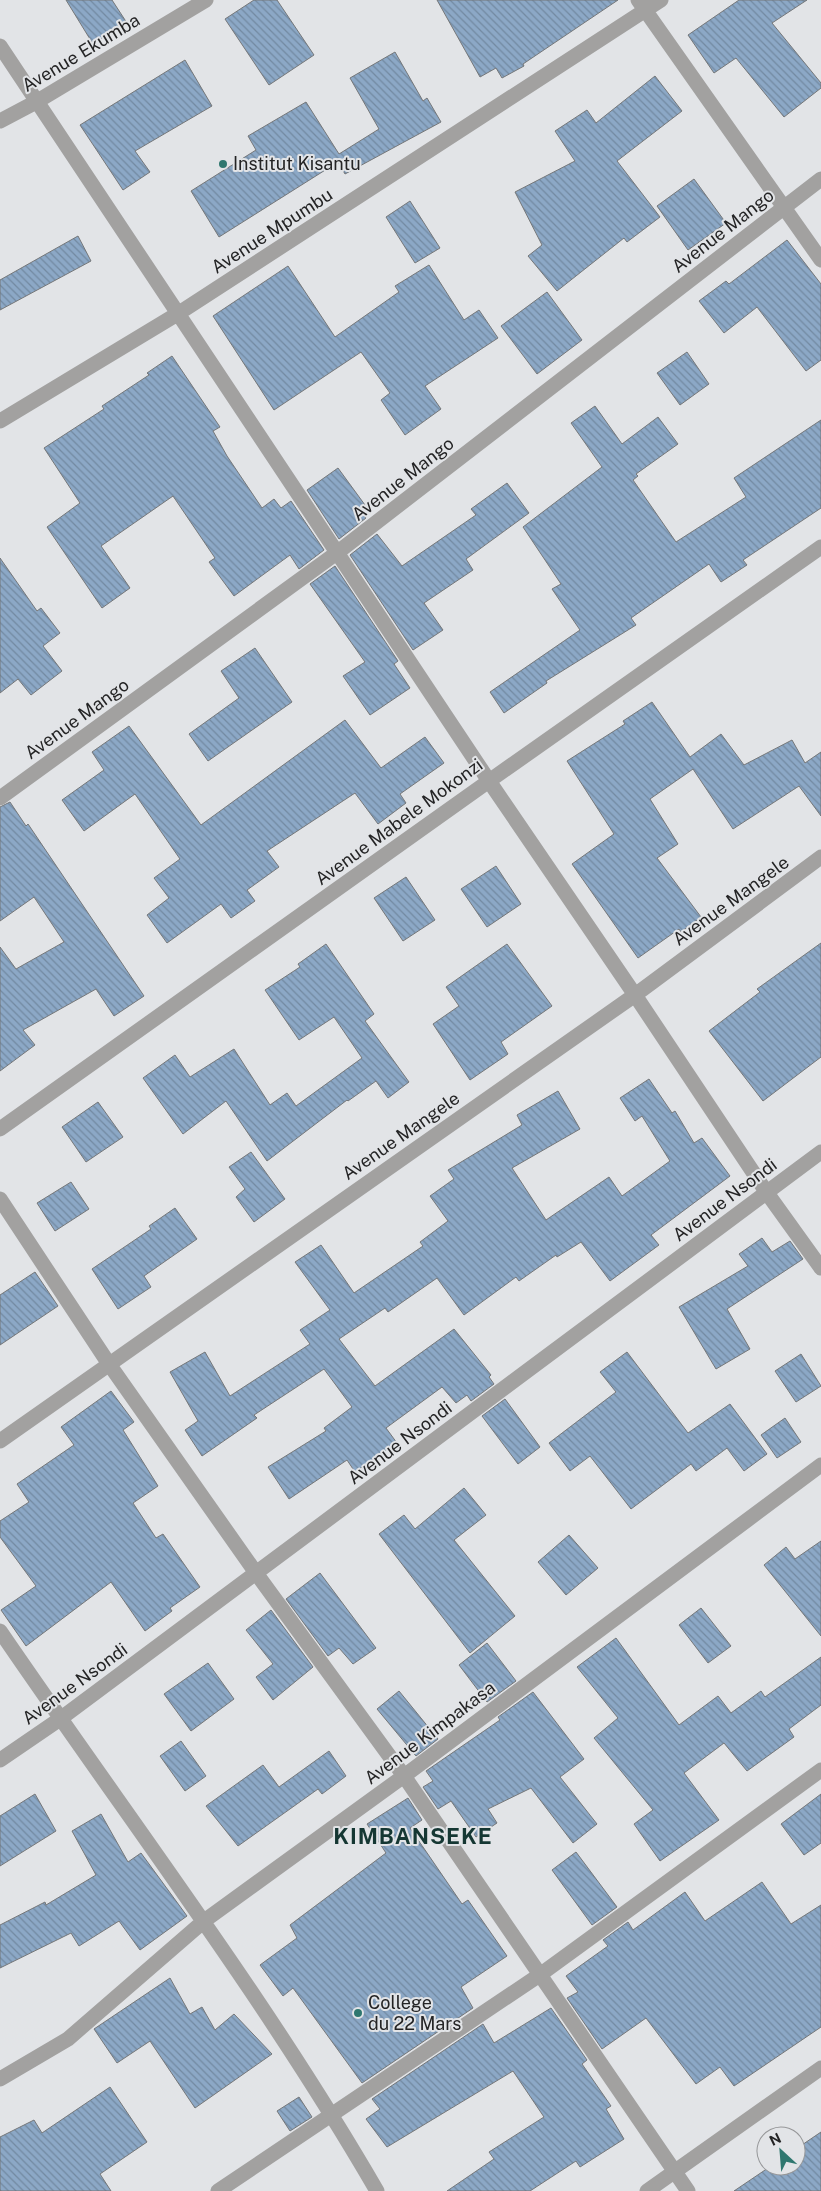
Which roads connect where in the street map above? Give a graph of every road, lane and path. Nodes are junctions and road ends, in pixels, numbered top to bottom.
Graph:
1 (206, 0) edge
2 (661, 0) edge
3 (641, 5) edge
4 (0, 46) edge
5 (36, 102) junction
6 (0, 121) edge
7 (821, 179) edge
8 (785, 208) junction
9 (821, 260) edge
10 (179, 313) junction
11 (0, 421) edge
12 (821, 547) edge
13 (338, 552) junction
14 (488, 780) junction
15 (0, 798) edge
16 (821, 858) edge
17 (635, 994) junction
18 (0, 1130) edge
19 (821, 1152) edge
20 (767, 1193) junction
21 (0, 1199) edge
22 (821, 1268) edge
23 (109, 1364) junction
24 (0, 1441) edge
25 (821, 1466) edge
26 (256, 1573) junction
27 (0, 1631) edge
28 (60, 1719) junction
29 (0, 1760) edge
30 (821, 1770) edge
31 (404, 1776) junction
32 (204, 1921) junction
33 (541, 1974) junction
34 (821, 2068) edge
35 (0, 2079) edge
36 (332, 2113) junction
37 (675, 2172) junction
38 (218, 2191) edge
39 (376, 2191) edge
40 (648, 2191) edge
41 (688, 2191) edge

1 - 5 street, Avenue Ekumba
2 - 3 street, Avenue Mpumbu
3 - 8 street
3 - 10 street, Avenue Mpumbu
4 - 5 street
5 - 6 street, Avenue Ekumba
5 - 10 street
7 - 8 street, Avenue Mango
8 - 9 street
8 - 13 street, Avenue Mango
10 - 11 street, Avenue Mpumbu
10 - 13 street
12 - 14 street, Avenue Mabele Mokonzi
13 - 14 street
13 - 15 street, Avenue Mango
14 - 17 street
14 - 18 street, Avenue Mabele Mokonzi
16 - 17 street, Avenue Mangele
17 - 20 street
17 - 23 street, Avenue Mangele
19 - 20 street, Avenue Nsondi
20 - 22 street
20 - 26 street, Avenue Nsondi
21 - 23 street
23 - 24 street, Avenue Mangele
23 - 26 street
25 - 31 street, Avenue Kimpakasa
26 - 28 street, Avenue Nsondi
26 - 31 street
27 - 28 street
28 - 29 street, Avenue Nsondi
28 - 32 street
30 - 33 street
31 - 32 street, Avenue Kimpakasa
31 - 33 street
32 - 35 street, Avenue Kimpakasa
32 - 36 street
33 - 36 street
33 - 37 street
34 - 37 street
36 - 38 street
36 - 39 street
37 - 40 street
37 - 41 street

